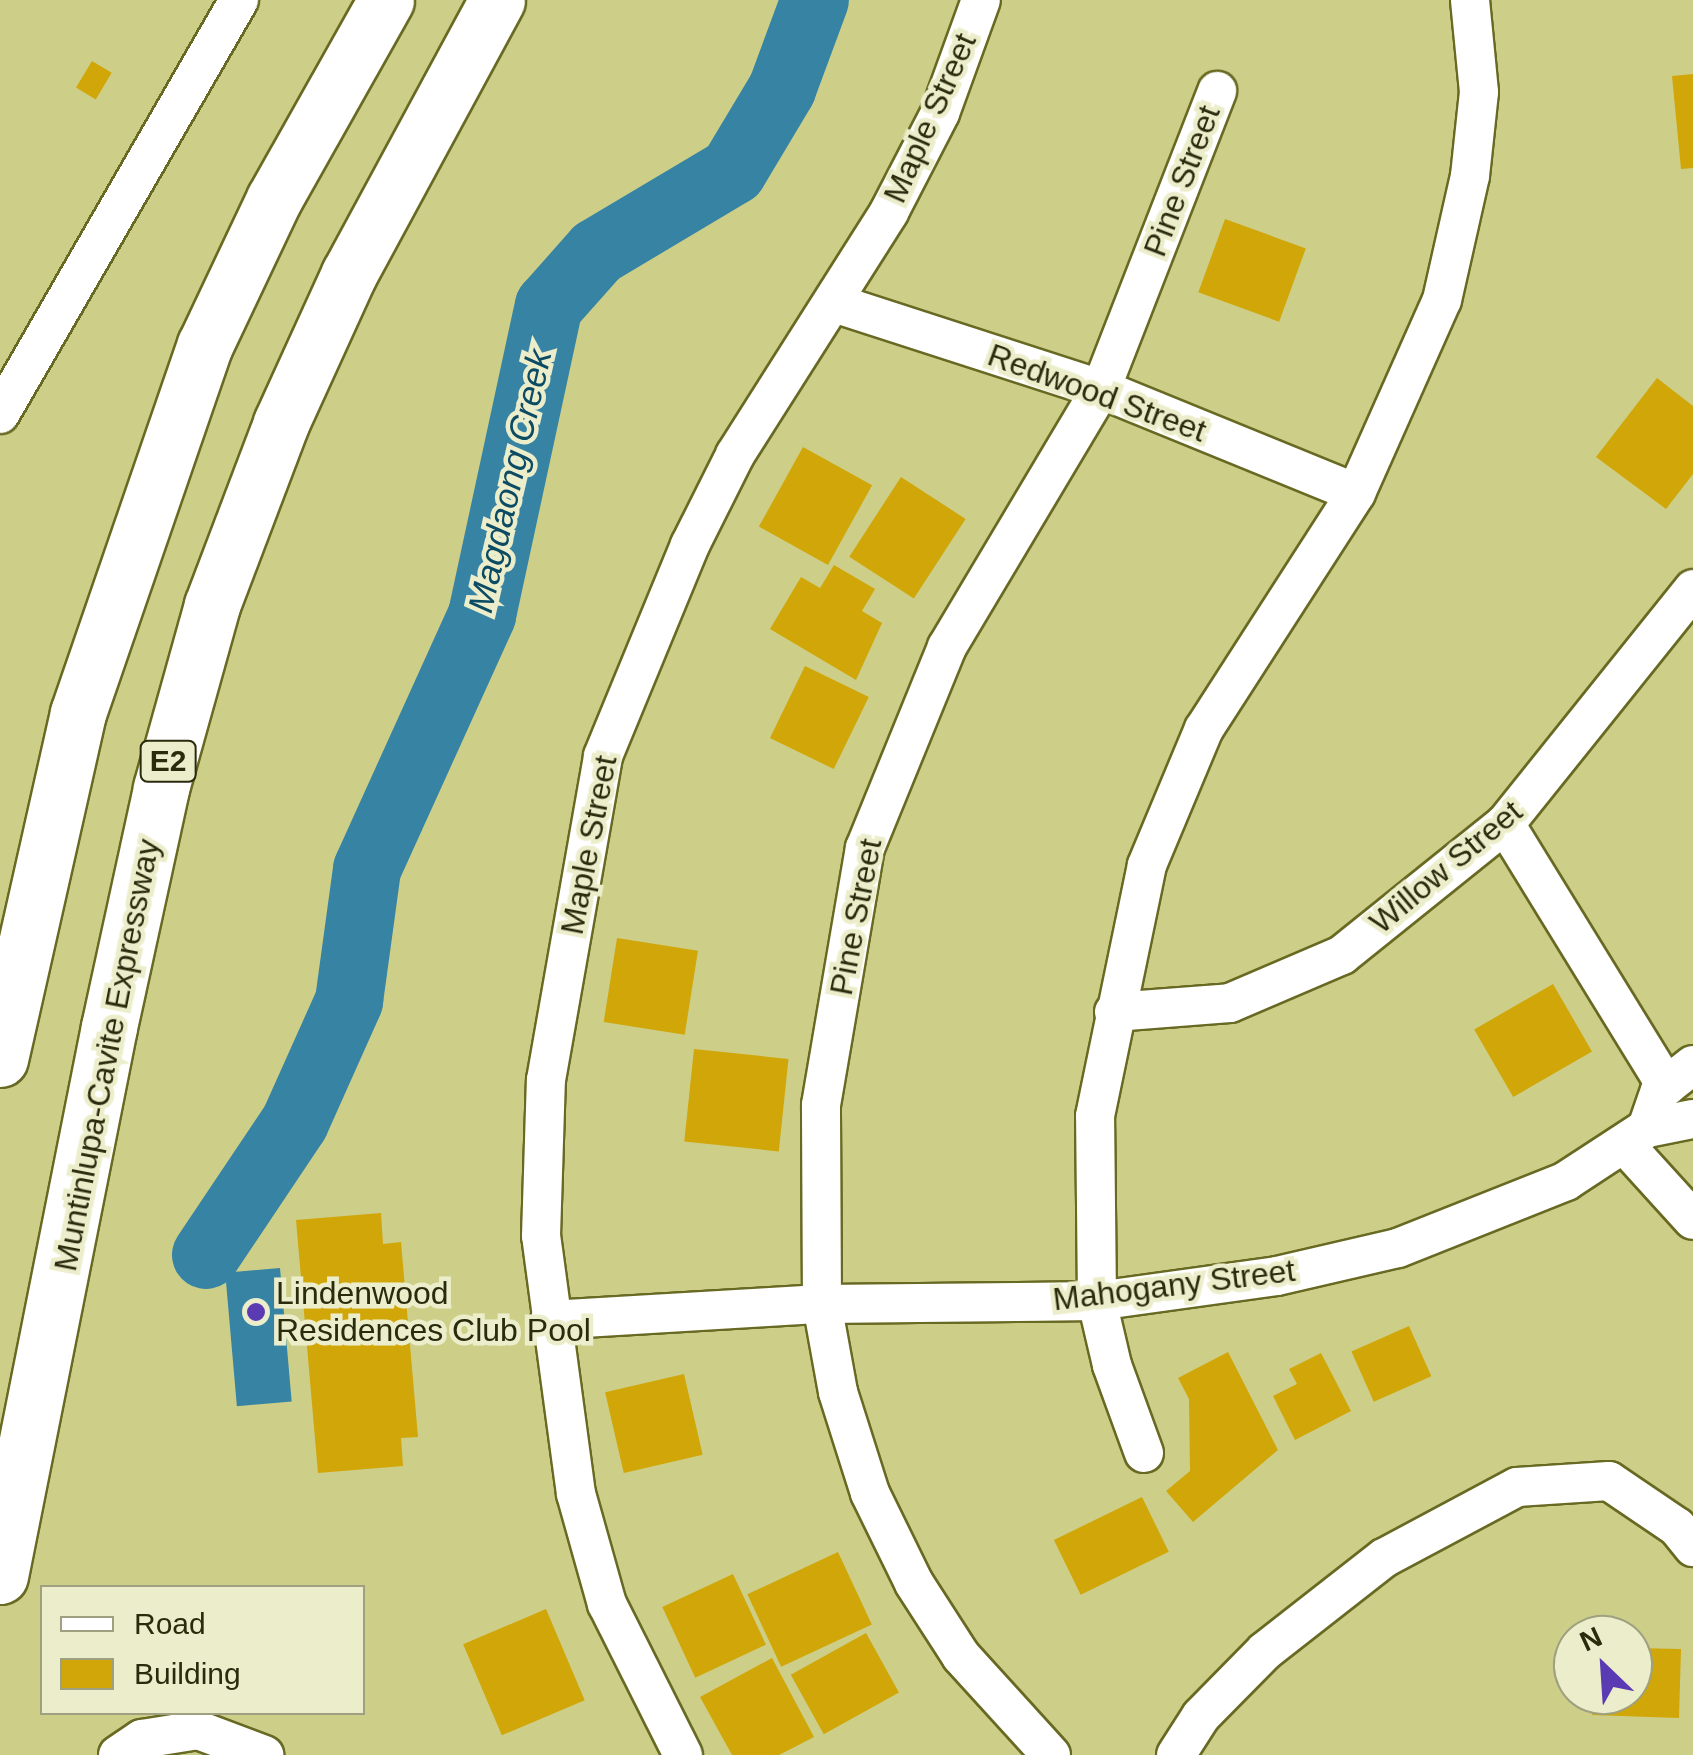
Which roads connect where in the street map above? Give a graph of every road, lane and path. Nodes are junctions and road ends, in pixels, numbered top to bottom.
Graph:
1 (239, 0) edge
2 (386, 0) edge
3 (498, 0) edge
4 (981, 0) edge
5 (1470, 0) edge
6 (1217, 91) dead end
7 (834, 303) junction
8 (1101, 389) junction
9 (0, 414) edge
10 (1356, 493) junction
11 (1693, 589) edge
12 (1505, 824) junction
13 (1114, 1012) junction
14 (0, 1059) edge
15 (1680, 1075) edge
16 (1693, 1119) edge
17 (1636, 1136) junction
18 (1693, 1220) edge
19 (1098, 1301) junction
20 (822, 1304) junction
21 (550, 1320) junction
22 (1144, 1453) dead end
23 (1693, 1548) edge
24 (0, 1576) edge
25 (118, 1755) edge
26 (264, 1755) edge
27 (683, 1755) edge
28 (1051, 1755) edge
29 (1176, 1755) edge

1 - 9 street
2 - 14 highway
3 - 24 highway, Muntinlupa-Cavite Expressway / E2
4 - 7 street, Maple Street
5 - 10 street
6 - 8 street, Pine Street
7 - 8 street, Redwood Street
7 - 21 street, Maple Street
8 - 10 street, Redwood Street
8 - 20 street, Pine Street
10 - 13 street
11 - 12 street, Willow Street
12 - 13 street, Willow Street
12 - 15 street
13 - 19 street
15 - 17 street
16 - 17 street, Mahogany Street
17 - 18 street
17 - 19 street, Mahogany Street
19 - 20 street, Mahogany Street
19 - 22 street
20 - 21 street, Mahogany Street
20 - 28 street, Pine Street
21 - 27 street, Maple Street
23 - 29 street
25 - 26 street

